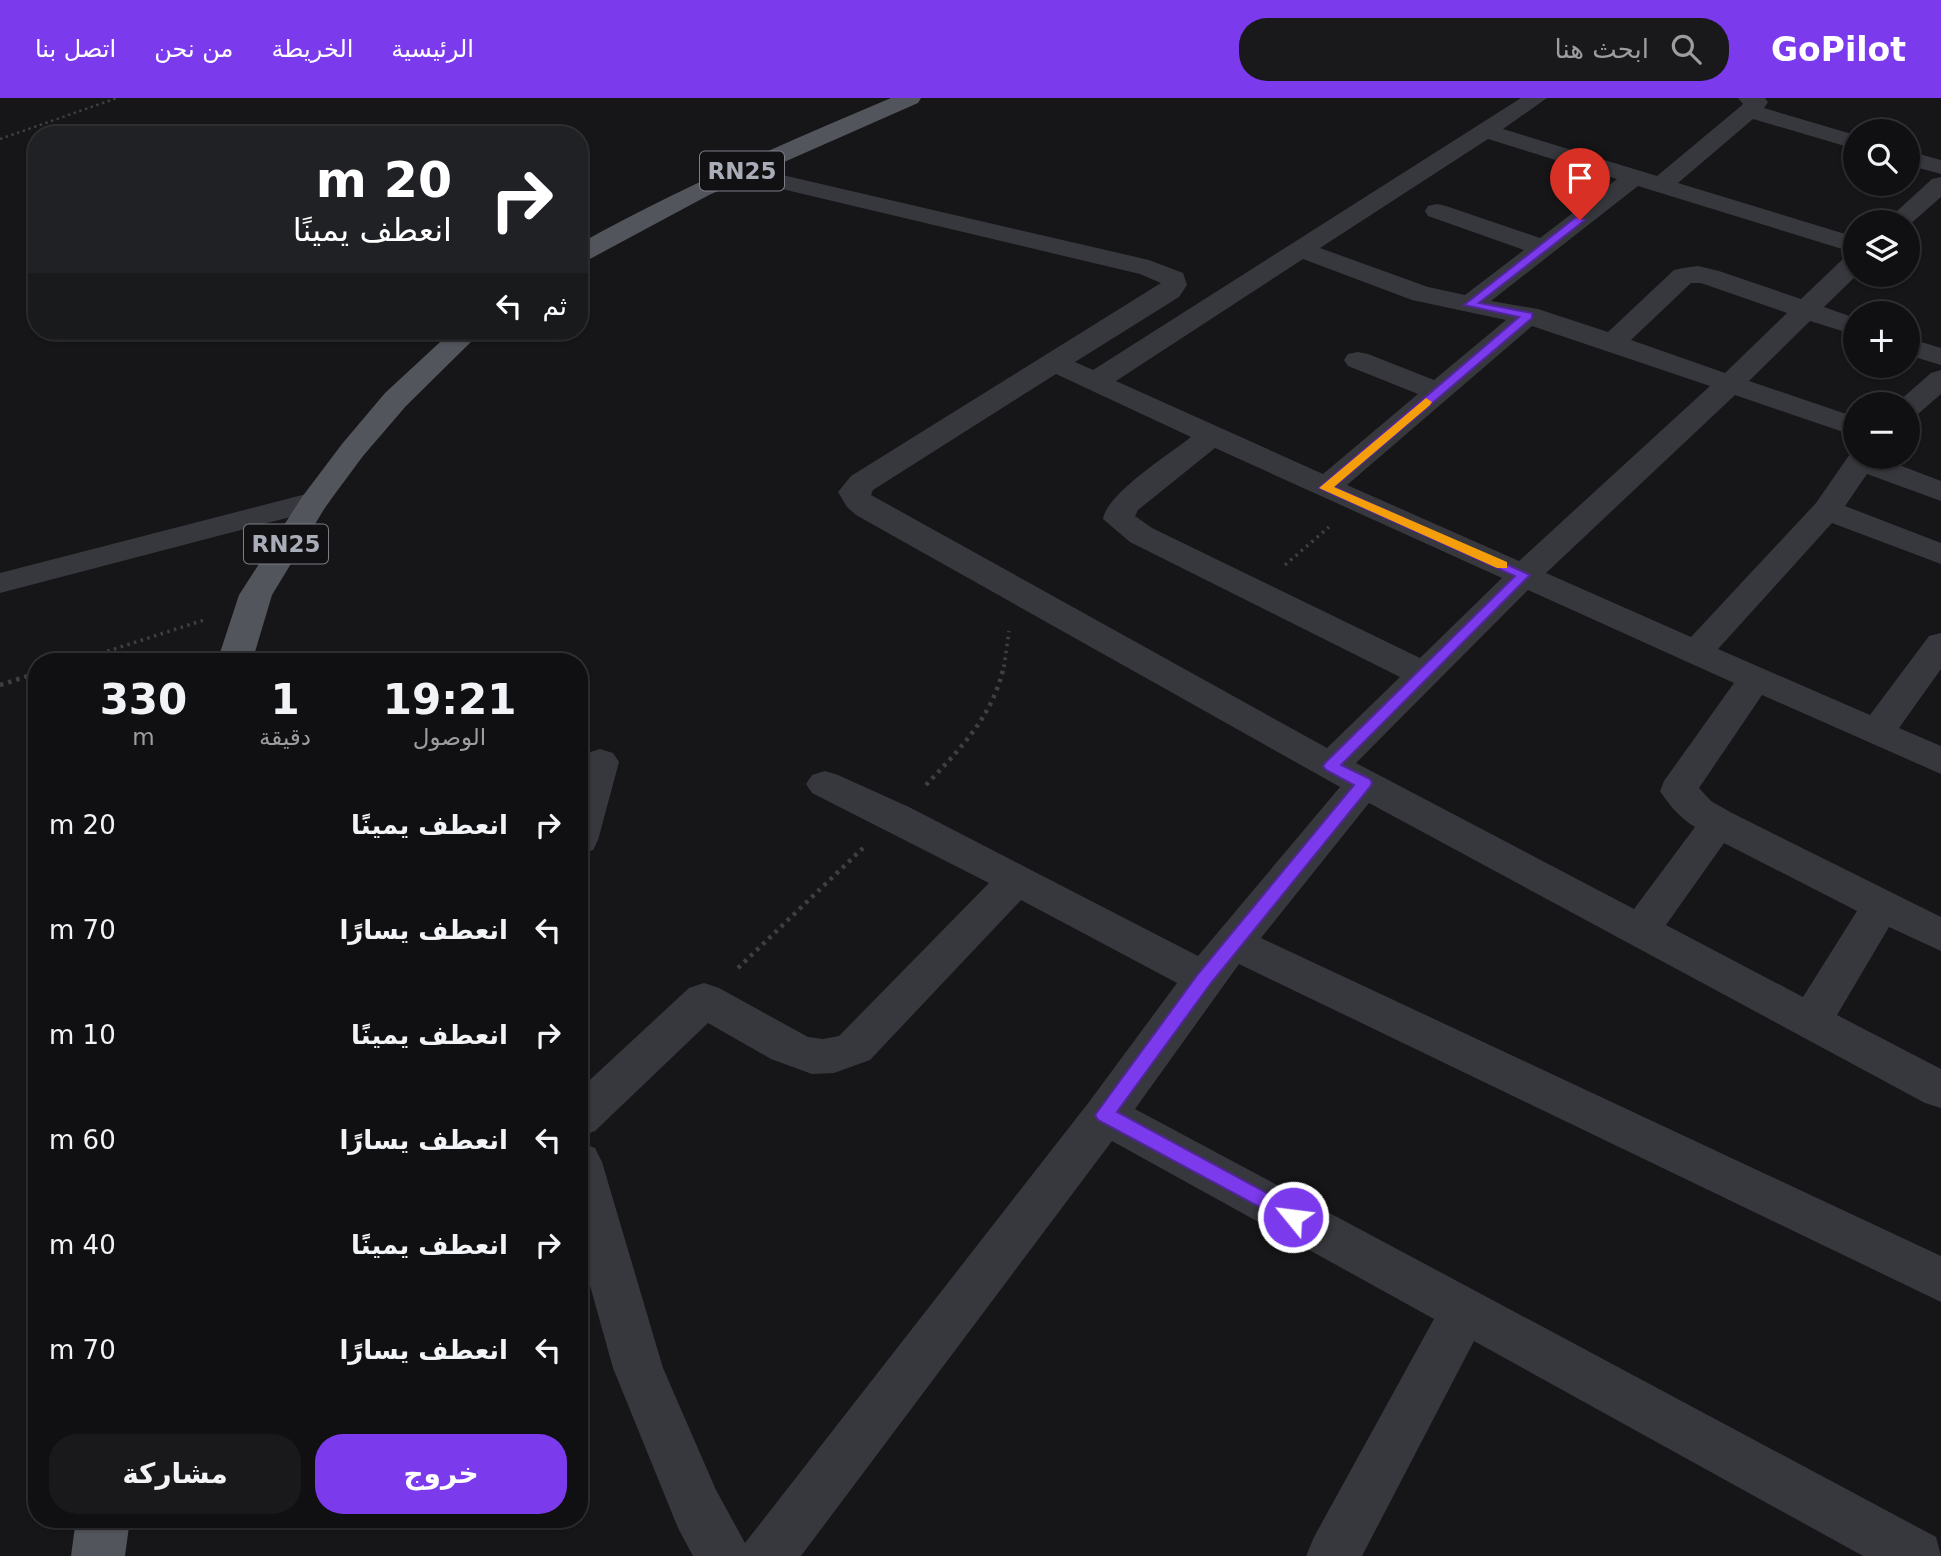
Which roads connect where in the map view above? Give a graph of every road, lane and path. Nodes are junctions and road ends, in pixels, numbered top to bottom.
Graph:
1 (117, 98) edge
2 (911, 98) edge
3 (1536, 98) edge
4 (1749, 104) edge
5 (37, 126) edge
6 (28, 129) edge
7 (1485, 131) junction
8 (1843, 138) edge
9 (0, 139) edge
10 (1920, 161) edge
11 (1941, 167) edge
12 (739, 172) junction
13 (1635, 177) junction
14 (1662, 184) junction
15 (1941, 184) edge
16 (1911, 210) edge
17 (1437, 211) dead end
18 (1843, 241) edge
19 (1543, 248) junction
20 (1300, 249) junction
21 (588, 250) edge
22 (1843, 274) edge
23 (1469, 305) junction
24 (1807, 311) junction
25 (1528, 315) junction
26 (1843, 323) edge
27 (458, 340) edge
28 (1613, 342) junction
29 (1920, 350) edge
30 (1941, 357) edge
31 (1358, 360) dead end
32 (1054, 363) junction
33 (1941, 379) edge
34 (1094, 382) junction
35 (1732, 382) junction
36 (1438, 392) junction
37 (1920, 397) edge
38 (1843, 423) edge
39 (1211, 436) junction
40 (1855, 469) edge
41 (1886, 469) edge
42 (1325, 488) junction
43 (1941, 492) edge
44 (314, 501) junction
45 (1357, 502) junction
46 (1827, 510) junction
47 (1941, 554) edge
48 (1524, 575) junction
49 (0, 583) edge
50 (1256, 591) junction
51 (251, 605) junction
52 (1941, 644) edge
53 (1696, 652) junction
54 (102, 653) edge
55 (237, 653) edge
56 (1424, 674) junction
57 (28, 676) edge
58 (1756, 678) junction
59 (0, 685) edge
60 (1877, 733) junction
61 (1941, 761) edge
62 (600, 762) dead end
63 (1348, 774) junction
64 (825, 784) dead end
65 (588, 807) edge
66 (1718, 823) junction
67 (1016, 880) junction
68 (1882, 905) junction
69 (1641, 930) junction
70 (1941, 934) edge
71 (1234, 943) junction
72 (1205, 978) junction
73 (1811, 1021) junction
74 (1941, 1090) edge
75 (588, 1110) edge
76 (1105, 1115) junction
77 (588, 1193) edge
78 (1941, 1280) edge
79 (1465, 1311) junction
80 (102, 1528) edge
81 (98, 1556) edge
82 (723, 1556) edge
83 (767, 1556) edge
84 (1333, 1556) edge
85 (1917, 1556) edge

1 - 5 path
2 - 12 main road, RN25
3 - 7 street
4 - 8 street
4 - 14 street
6 - 9 path
7 - 13 street
7 - 20 street
10 - 11 street
12 - 21 main road, RN25
12 - 32 street
13 - 14 street
13 - 19 street
14 - 18 street
15 - 16 street
17 - 19 street
19 - 23 street
20 - 23 street
20 - 34 street
22 - 24 street
23 - 25 street
24 - 26 street
24 - 28 street
24 - 35 street
25 - 28 street
25 - 36 street
27 - 44 main road, RN25
28 - 35 street
29 - 30 street
31 - 36 street
32 - 34 street
32 - 63 street
33 - 37 street
34 - 39 street
35 - 38 street
35 - 48 street
36 - 42 street
39 - 42 street
39 - 50 street
40 - 46 street
41 - 43 street
42 - 45 street
44 - 49 street
44 - 51 main road, RN25
45 - 48 street
45 - 50 path
46 - 47 street
46 - 53 street
48 - 53 street
48 - 56 street
50 - 56 street
51 - 54 path
51 - 55 main road, RN25
52 - 60 street
53 - 58 street
56 - 63 street
57 - 59 path
58 - 60 street
58 - 66 street
60 - 61 street
62 - 65 street
63 - 69 street
63 - 71 street
64 - 67 street
66 - 68 street
66 - 69 street
67 - 72 street
67 - 75 street
68 - 70 street
68 - 73 street
69 - 73 street
71 - 72 street
71 - 78 street
72 - 76 street
73 - 74 street
76 - 79 street
76 - 83 street
77 - 82 street
79 - 84 street
79 - 85 street
80 - 81 main road

